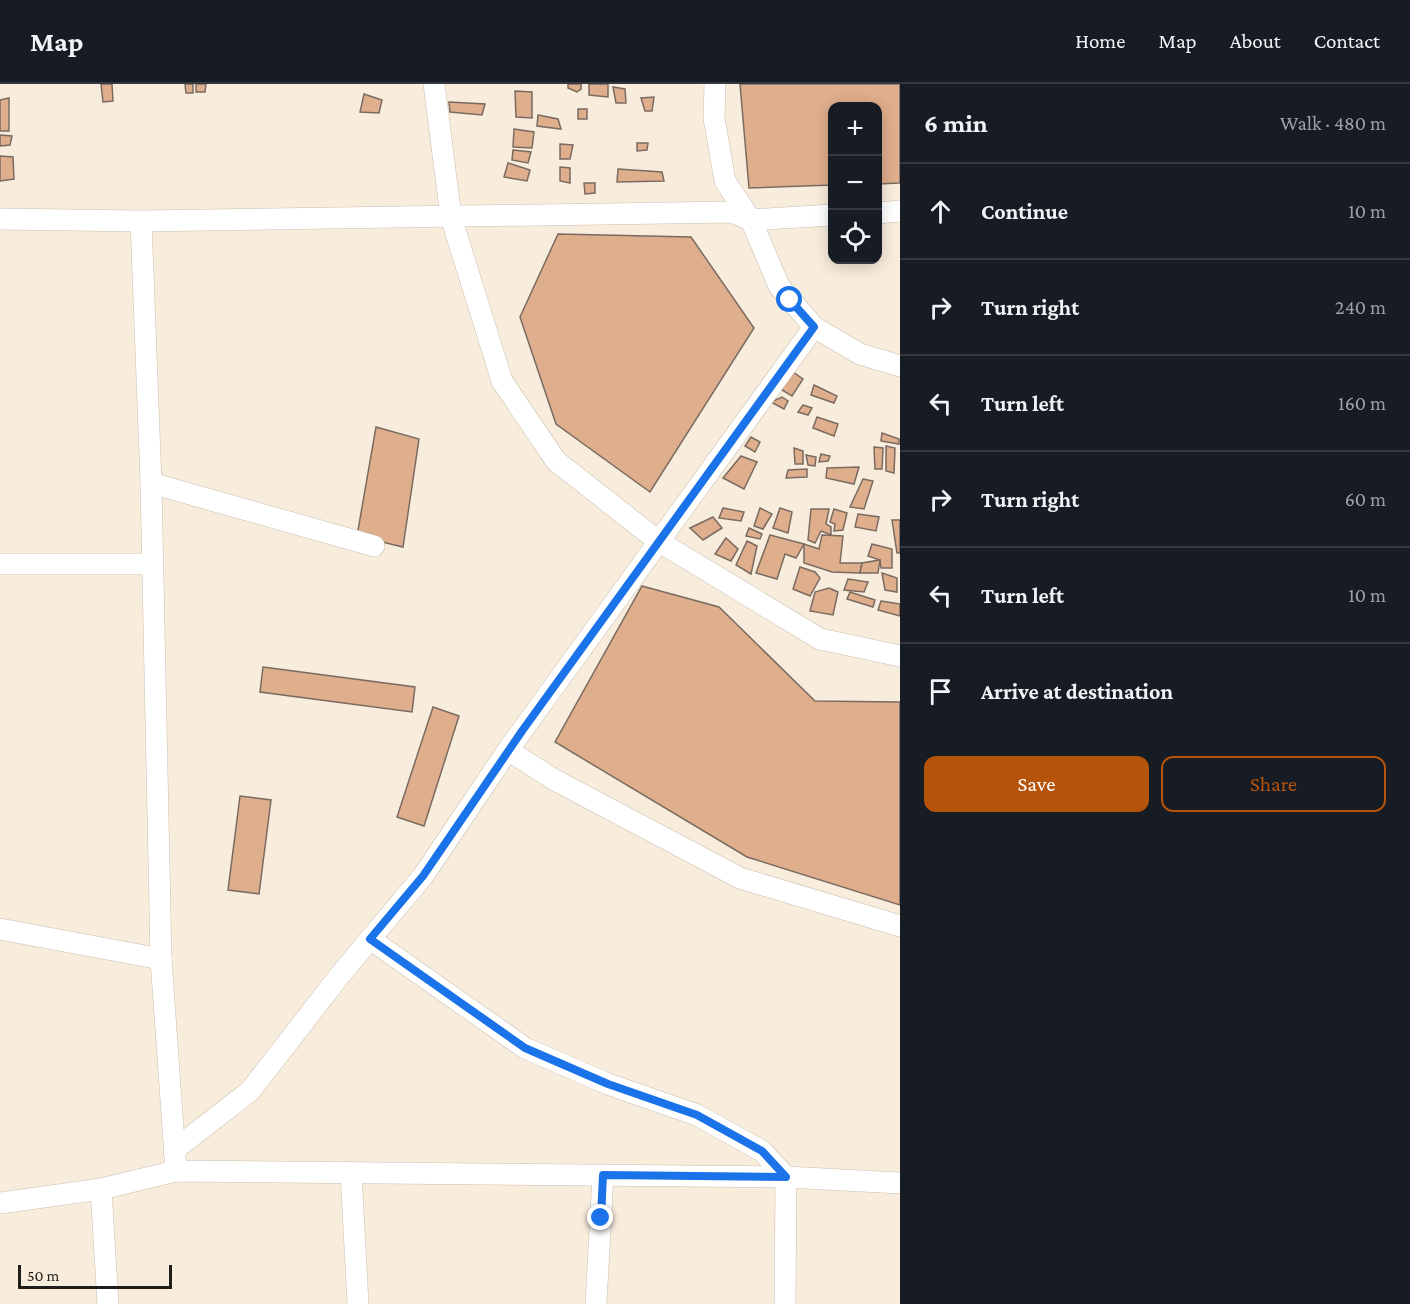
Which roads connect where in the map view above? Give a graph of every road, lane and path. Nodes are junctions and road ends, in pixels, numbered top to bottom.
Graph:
1 (434, 84) edge
2 (715, 84) edge
3 (900, 211) edge
4 (882, 213) edge
5 (828, 215) edge
6 (451, 217) junction
7 (0, 219) edge
8 (752, 220) junction
9 (141, 221) junction
10 (814, 327) junction
11 (900, 366) edge
12 (151, 483) junction
13 (658, 541) junction
14 (374, 546) dead end
15 (0, 564) edge
16 (152, 564) junction
17 (900, 656) edge
18 (508, 750) junction
19 (900, 926) edge
20 (0, 929) edge
21 (370, 939) junction
22 (161, 959) junction
23 (175, 1160) junction
24 (351, 1172) junction
25 (603, 1175) junction
26 (786, 1177) junction
27 (900, 1183) edge
28 (101, 1189) junction
29 (0, 1203) edge
30 (108, 1304) edge
31 (358, 1304) edge
32 (596, 1304) edge
33 (784, 1304) edge

1 - 6 street
2 - 8 street
3 - 4 street
5 - 8 street
6 - 8 street
6 - 9 street
6 - 13 street
7 - 9 street
8 - 10 street
9 - 12 street
10 - 11 street
10 - 13 street
12 - 14 street
12 - 16 street
13 - 17 street
13 - 18 street
15 - 16 street
16 - 22 street
18 - 19 street
18 - 21 street
20 - 22 street
21 - 23 street
21 - 26 street
22 - 23 street
23 - 24 street
23 - 28 street
24 - 25 street
24 - 31 street
25 - 26 street
25 - 32 street
26 - 27 street
26 - 33 street
28 - 29 street
28 - 30 street

